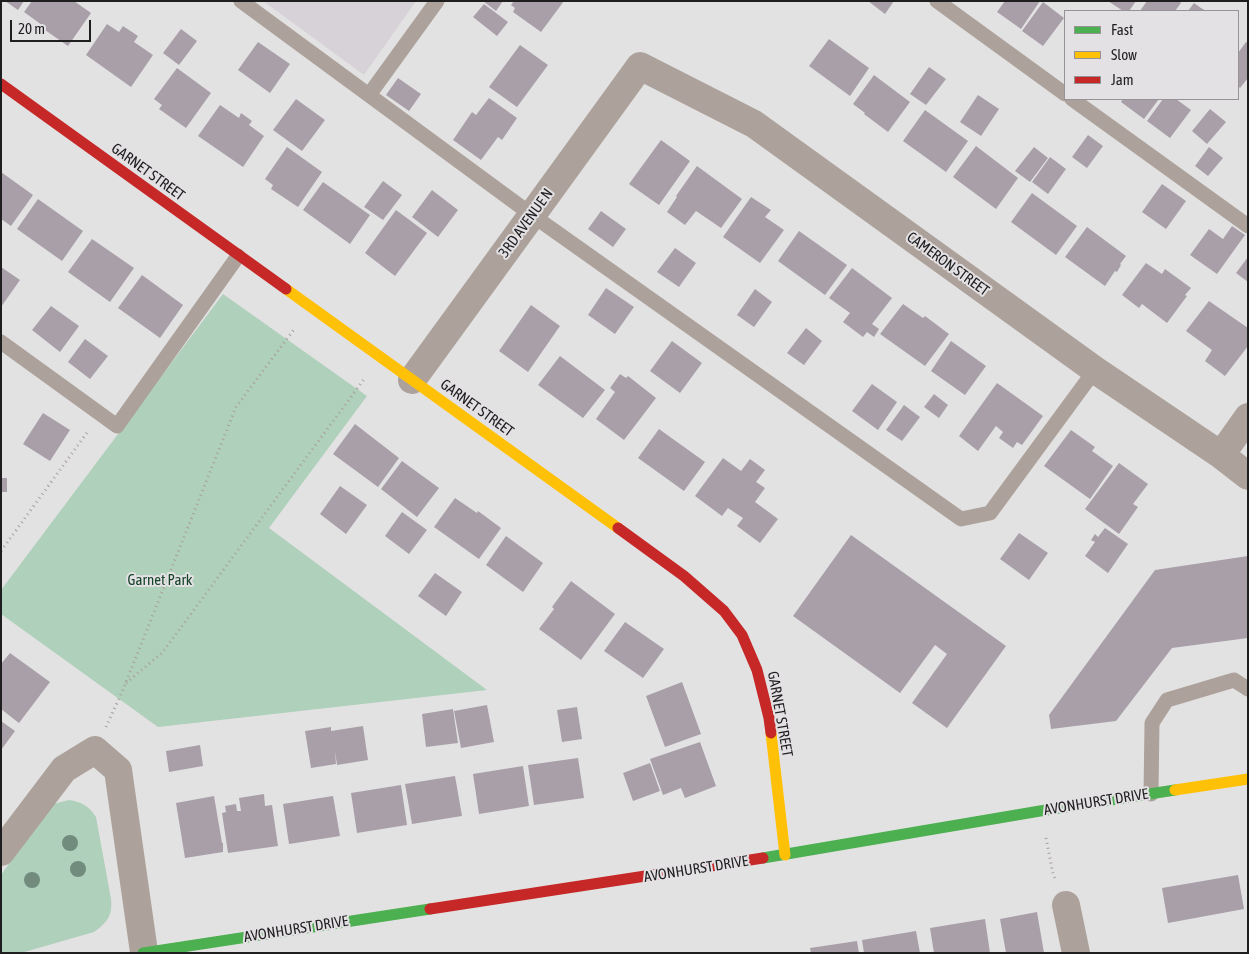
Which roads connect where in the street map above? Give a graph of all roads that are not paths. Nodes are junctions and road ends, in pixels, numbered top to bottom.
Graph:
1 (241, 1) edge
2 (437, 1) edge
3 (937, 1) edge
4 (640, 66) joint
5 (1, 84) edge
6 (1064, 93) edge
7 (369, 95) junction
8 (1073, 100) edge
9 (532, 215) junction
10 (1248, 226) edge
11 (238, 256) junction
12 (1, 342) edge
13 (1094, 370) junction
14 (412, 380) junction
15 (1248, 417) edge
16 (1221, 455) junction
17 (1248, 476) edge
18 (1248, 689) edge
19 (1248, 779) edge
20 (1151, 794) junction
21 (1, 852) edge
22 (785, 855) junction
23 (1066, 905) road end
24 (144, 953) edge
25 (1076, 953) edge

1 - 7 lane
2 - 7 lane
3 - 6 lane
4 - 9 street, 3RD AVENUE N
4 - 13 street, CAMERON STREET
5 - 11 street, GARNET STREET
7 - 9 lane
8 - 10 lane
9 - 13 lane
9 - 14 street, 3RD AVENUE N
11 - 12 lane
11 - 14 street, GARNET STREET
13 - 16 street, CAMERON STREET
14 - 22 street, GARNET STREET
15 - 16 street
16 - 17 street, CAMERON STREET
18 - 20 lane
19 - 20 street, AVONHURST DRIVE
20 - 22 street, AVONHURST DRIVE
21 - 24 street, AVONHURST DRIVE
22 - 24 street, AVONHURST DRIVE
23 - 25 street

